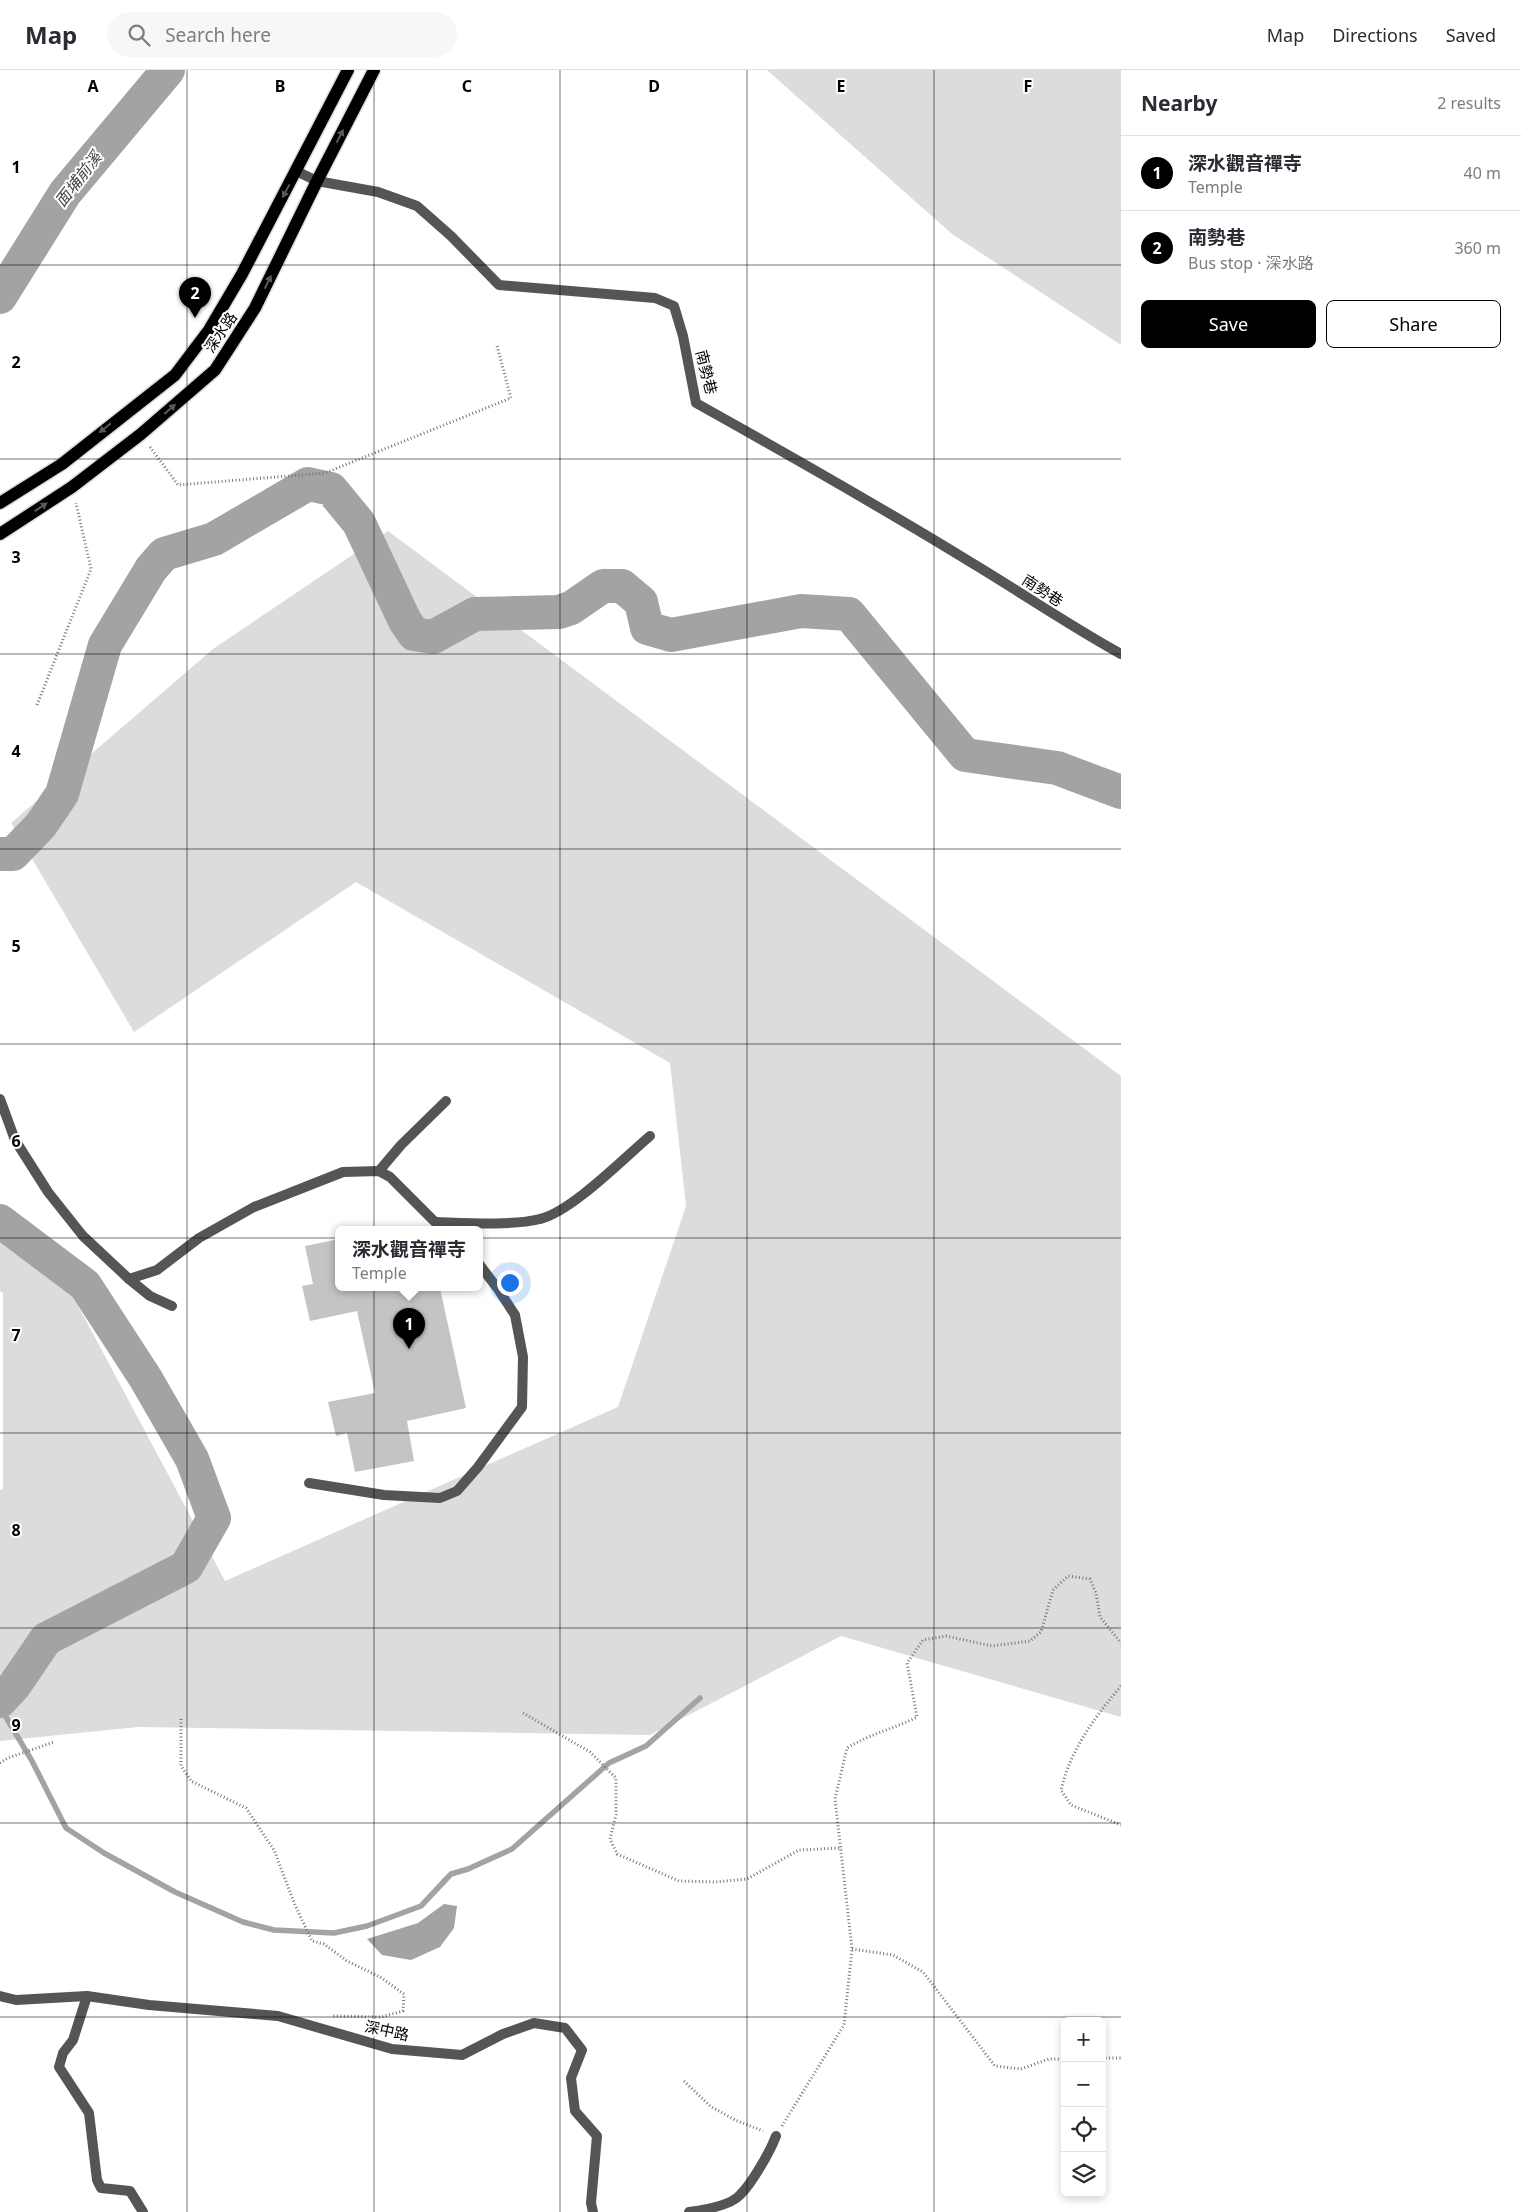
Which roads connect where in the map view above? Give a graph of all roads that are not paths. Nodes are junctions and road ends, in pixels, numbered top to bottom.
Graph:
1 (348, 70) edge
2 (374, 70) edge
3 (296, 171) junction
4 (317, 181) junction
5 (0, 503) edge
6 (0, 534) edge
7 (1121, 654) edge
8 (0, 1099) edge
9 (446, 1101) dead end
10 (650, 1136) dead end
11 (379, 1171) junction
12 (435, 1222) junction
13 (442, 1226) edge
14 (483, 1269) edge
15 (129, 1280) junction
16 (172, 1306) dead end
17 (309, 1483) dead end
18 (0, 1996) edge
19 (87, 1996) junction
20 (776, 2136) road end
21 (143, 2212) edge
22 (593, 2212) edge
23 (690, 2212) edge

1 - 3 main road, 深水路
4 -> 2 main road, 深水路
3 - 4 lane, 南勢巷
3 -> 5 main road, 深水路
6 -> 4 main road, 深水路
4 - 7 lane, 南勢巷
8 - 15 lane
9 - 11 lane
10 - 12 lane
11 - 12 lane
11 - 15 lane
12 - 13 lane
14 - 17 lane
15 - 16 lane
18 - 19 lane, 深中路
19 - 21 lane
19 - 22 lane, 深中路
20 - 23 lane

